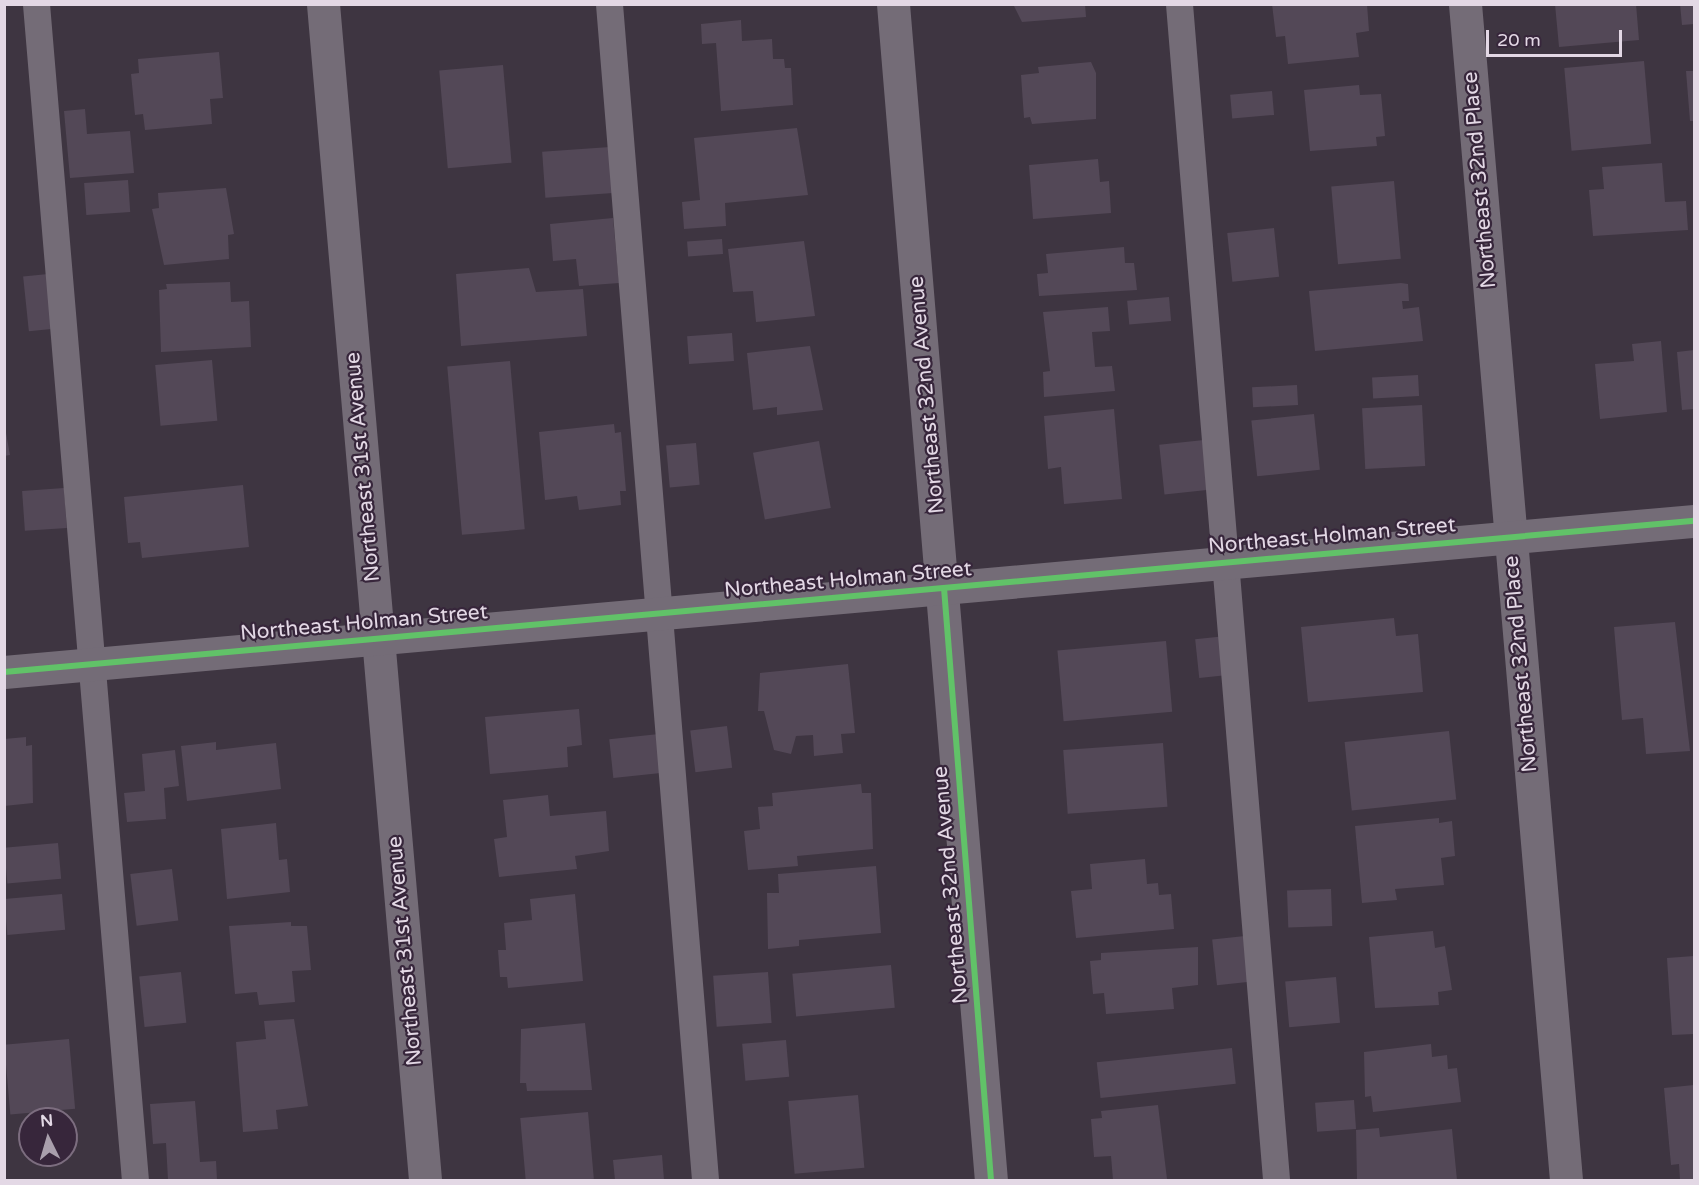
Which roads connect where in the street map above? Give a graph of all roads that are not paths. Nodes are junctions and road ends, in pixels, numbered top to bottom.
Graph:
1 (36, 4) edge
2 (323, 4) edge
3 (609, 4) edge
4 (893, 4) edge
5 (1179, 4) edge
6 (1465, 4) edge
7 (1695, 521) edge
8 (1510, 537) junction
9 (1229, 562) junction
10 (944, 588) junction
11 (662, 613) junction
12 (378, 639) junction
13 (95, 664) junction
14 (4, 672) edge
15 (135, 1180) edge
16 (425, 1180) edge
17 (705, 1180) edge
18 (991, 1180) edge
19 (1276, 1180) edge
20 (1566, 1180) edge

1 - 13 lane
2 - 12 street, Northeast 31st Avenue
3 - 11 lane
4 - 10 street, Northeast 32nd Avenue
5 - 9 lane
6 - 8 street, Northeast 32nd Place
7 - 8 street, Northeast Holman Street
8 - 9 street, Northeast Holman Street
8 - 20 street, Northeast 32nd Place
9 - 10 street, Northeast Holman Street
9 - 19 lane
10 - 11 street, Northeast Holman Street
10 - 18 street, Northeast 32nd Avenue
11 - 12 street, Northeast Holman Street
11 - 17 lane
12 - 13 street, Northeast Holman Street
12 - 16 street, Northeast 31st Avenue
13 - 14 street, Northeast Holman Street
13 - 15 lane

